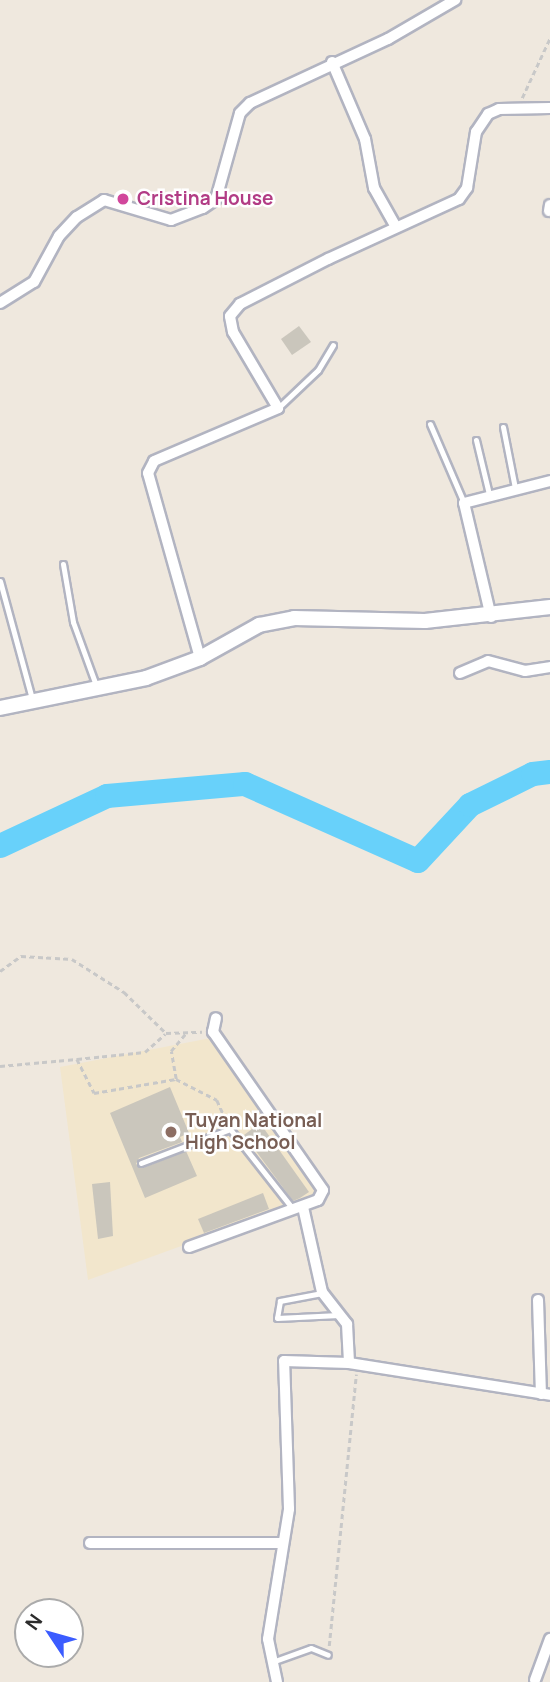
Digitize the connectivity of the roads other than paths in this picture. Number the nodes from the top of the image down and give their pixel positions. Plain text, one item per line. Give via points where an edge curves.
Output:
1 (455, 0) edge
2 (332, 62) junction
3 (550, 108) edge
4 (550, 205) edge
5 (549, 211) edge
6 (396, 226) junction
7 (0, 303) edge
8 (333, 345) dead end
9 (278, 408) junction
10 (430, 424) dead end
11 (503, 427) dead end
12 (476, 440) dead end
13 (550, 481) edge
14 (515, 488) junction
15 (489, 494) junction
16 (464, 503) junction
17 (63, 564) dead end
18 (0, 581) edge
19 (550, 607) edge
20 (492, 617) junction
21 (200, 657) junction
22 (550, 667) edge
23 (460, 673) dead end
24 (97, 688) junction
25 (33, 702) junction
26 (0, 708) edge
27 (216, 1018) dead end
28 (142, 1163) dead end
29 (298, 1208) junction
30 (189, 1247) dead end
31 (322, 1293) junction
32 (538, 1300) dead end
33 (342, 1314) junction
34 (353, 1364) junction
35 (546, 1395) edge
36 (281, 1543) junction
37 (90, 1544) dead end
38 (550, 1639) edge
39 (328, 1655) road end
40 (270, 1662) junction
41 (535, 1679) dead end
42 (277, 1682) edge

1 - 2 street via 388,39
2 - 6 street via 365,139 374,188
2 - 7 street via 250,103 240,113 216,199 188,216 171,220 104,200 77,217 59,236 34,282
3 - 6 street via 499,109 480,124 467,188 459,199
4 - 5 street
6 - 9 street via 240,304 230,316 233,332
8 - 9 lane via 318,370
9 - 21 street via 154,461 148,473
10 - 16 lane
11 - 14 lane
12 - 15 lane
13 - 14 street
14 - 15 street
15 - 16 street
16 - 20 street
17 - 24 lane via 73,622
18 - 25 lane
19 - 20 street
20 - 21 street via 425,621 294,618 259,625
21 - 24 street via 146,678
22 - 23 street via 525,671 488,661
24 - 25 street
25 - 26 street
27 - 29 street via 213,1032 323,1191 318,1200
28 - 29 lane via 230,1129
29 - 30 street
29 - 31 street
31 - 33 street
31 - 33 lane via 280,1301 277,1318
32 - 35 street
33 - 34 street
34 - 35 street
34 - 36 street via 290,1359 281,1367 289,1509
36 - 37 street
36 - 40 street via 268,1639
38 - 41 street
39 - 40 lane via 311,1648
40 - 42 street

